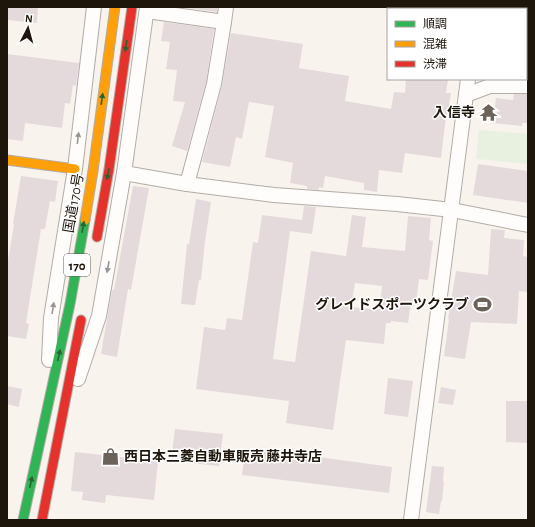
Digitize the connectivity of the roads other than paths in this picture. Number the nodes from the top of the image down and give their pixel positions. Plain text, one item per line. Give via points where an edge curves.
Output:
1 (94, 7) edge
2 (115, 7) edge
3 (132, 7) edge
4 (226, 7) edge
5 (147, 9) edge
6 (224, 22) junction
7 (468, 80) edge
8 (528, 86) edge
9 (466, 95) junction
10 (7, 160) edge
11 (75, 169) junction
12 (124, 173) junction
13 (187, 184) junction
14 (452, 210) junction
15 (528, 225) edge
16 (95, 246) dead end
17 (84, 308) dead end
18 (48, 403) junction
19 (58, 441) junction
20 (24, 520) edge
21 (42, 520) edge
22 (411, 520) edge

11 -> 1 street
18 -> 2 main road, 国道170号 / 170 via 73,289 93,171
3 -> 16 main road, 国道170号 / 170 via 109,169
4 - 6 street
5 - 6 street
5 - 12 street
6 - 13 street via 214,84
7 - 9 street
8 - 9 street via 490,86
9 - 14 street
10 - 11 main road
18 -> 11 street via 51,318
12 - 13 street
12 -> 19 street via 99,316
13 - 14 street via 274,195
14 - 15 street
14 - 22 street
17 - 19 main road
20 -> 18 main road, 国道170号 / 170
19 - 21 main road

